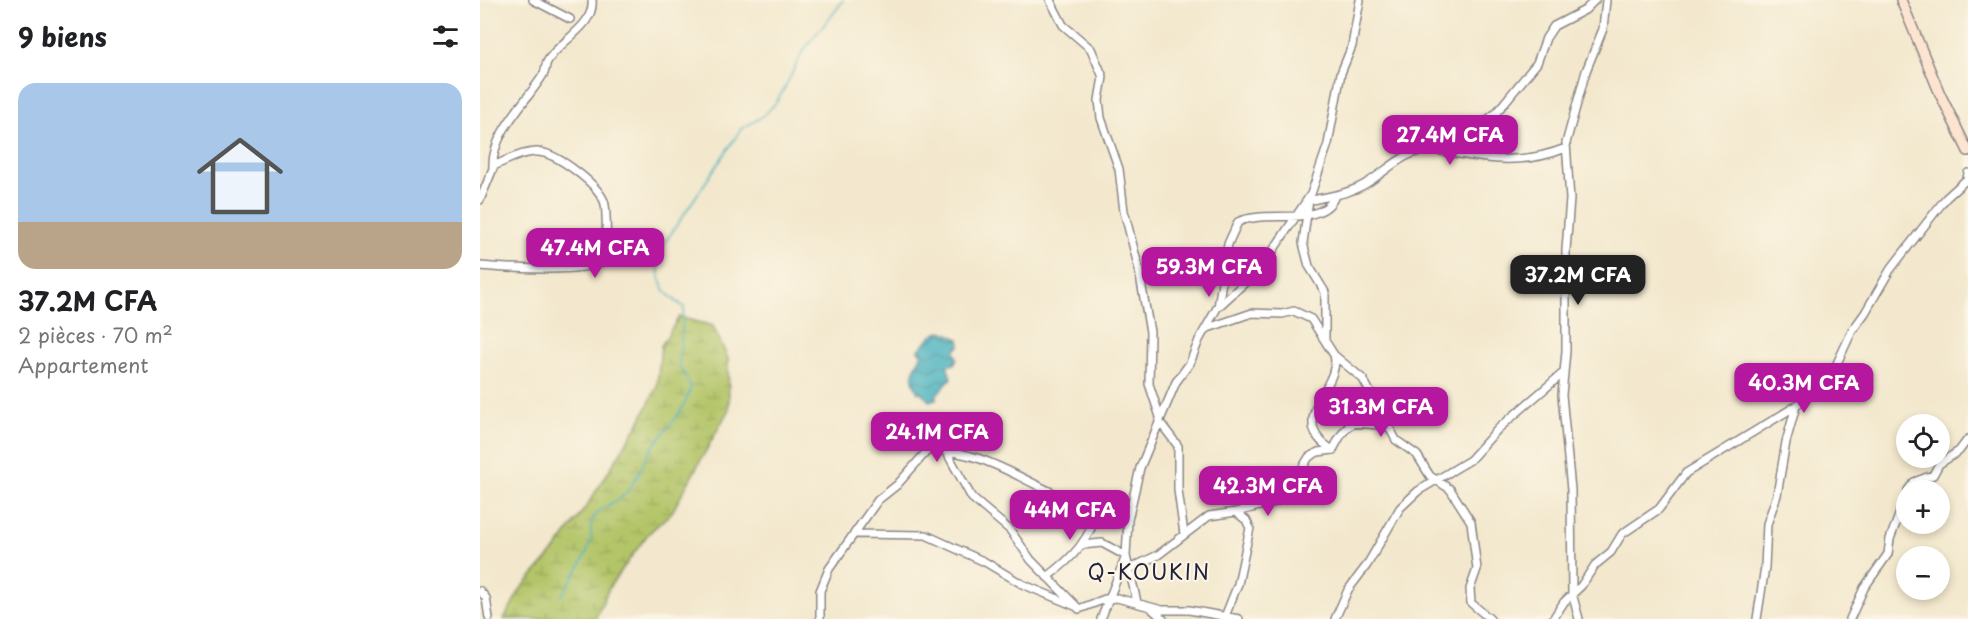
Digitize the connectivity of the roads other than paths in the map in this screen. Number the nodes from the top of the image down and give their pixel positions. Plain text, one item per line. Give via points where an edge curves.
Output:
1 (533, 0) edge
2 (592, 0) edge
3 (1050, 0) edge
4 (1360, 0) edge
5 (1595, 0) edge
6 (1606, 0) edge
7 (1901, 0) edge
8 (570, 19) dead end
9 (1566, 148) junction
10 (1429, 149) junction
11 (1968, 151) edge
12 (493, 168) junction
13 (1968, 172) edge
14 (484, 181) edge
15 (1334, 198) junction
16 (1309, 199) junction
17 (480, 200) edge
18 (1295, 214) junction
19 (1307, 216) junction
20 (480, 266) edge
21 (1218, 307) junction
22 (1205, 329) junction
23 (1325, 340) junction
24 (1334, 355) junction
25 (1563, 374) junction
26 (1796, 406) junction
27 (1160, 419) junction
28 (1387, 425) junction
29 (1968, 439) edge
30 (1333, 450) junction
31 (946, 452) junction
32 (1438, 480) junction
33 (1919, 480) edge
34 (1098, 506) junction
35 (1236, 512) junction
36 (1128, 520) junction
37 (1896, 523) edge
38 (856, 534) junction
39 (1184, 534) junction
40 (1082, 545) junction
41 (1126, 556) junction
42 (1129, 568) junction
43 (1121, 573) junction
44 (1047, 577) junction
45 (480, 591) edge
46 (1572, 593) junction
47 (1110, 598) junction
48 (1137, 602) junction
49 (1075, 606) junction
50 (1151, 608) junction
51 (489, 618) edge
52 (820, 619) edge
53 (1101, 619) edge
54 (1163, 619) edge
55 (1224, 619) edge
56 (1239, 619) edge
57 (1335, 619) edge
58 (1490, 619) edge
59 (1553, 619) edge
60 (1579, 619) edge
61 (1757, 619) edge
62 (1850, 619) edge

1 - 8 street
2 - 12 street via 590,16 548,61 544,73 504,130 494,153
3 - 27 street via 1063,25 1091,49 1102,77 1101,118 1119,169 1150,332 1149,384
4 - 16 street via 1328,144
5 - 10 street via 1589,8 1554,26 1537,63 1496,113 1466,137
6 - 9 street via 1603,29 1571,117
7 - 11 street
9 - 10 street via 1510,160 1472,158
9 - 25 street via 1570,199
10 - 15 street via 1403,157 1367,184
12 - 14 street
12 - 20 street via 534,152 546,153 565,164 595,187 605,202 607,253 601,264 592,267 544,270
13 - 26 street via 1890,270 1852,331 1837,367
14 - 17 street
15 - 16 street
15 - 19 street via 1327,208
16 - 18 street
16 - 19 street
18 - 19 street
18 - 21 street via 1262,267
18 - 21 street via 1235,224
19 - 23 street via 1305,250 1312,272 1325,292
21 - 22 street
22 - 23 street via 1252,313 1294,311 1311,319
22 - 27 street
23 - 24 street
24 - 28 street via 1363,379
24 - 30 street via 1336,363 1316,407 1314,430 1319,440
25 - 32 street via 1498,429 1473,458
25 - 46 street via 1562,409 1571,490
26 - 46 street via 1686,473 1659,509 1629,528
26 - 61 street via 1767,524
27 - 36 street via 1140,468
27 - 39 street via 1178,446
28 - 30 street via 1352,424 1341,431
28 - 32 street via 1396,440 1418,454 1430,476
29 - 33 street via 1959,451 1939,464 1933,475
30 - 35 street via 1309,457 1290,488 1276,501
31 - 34 street via 968,454 1075,502
31 - 38 street via 925,452 897,485 878,500
31 - 44 street via 972,498 1010,530
32 - 57 street via 1418,491 1400,508
32 - 58 street via 1450,489 1471,522 1477,569 1470,589 1471,603
34 - 36 street
34 - 40 street
35 - 39 street via 1209,516
35 - 55 street via 1250,528 1238,584
36 - 41 street
37 - 62 street via 1888,554 1864,588
38 - 49 street via 926,535
38 - 52 street via 825,578 819,596
39 - 42 street via 1158,555
40 - 41 street via 1102,543
40 - 44 street via 1069,561
41 - 42 street
41 - 43 street
42 - 43 street
42 - 48 street
43 - 47 street
44 - 49 street
45 - 51 street via 486,597
46 - 59 street
46 - 60 street
47 - 48 street
47 - 49 street via 1082,609
47 - 53 street
48 - 50 street
50 - 54 street
50 - 55 street via 1189,610
55 - 56 street

